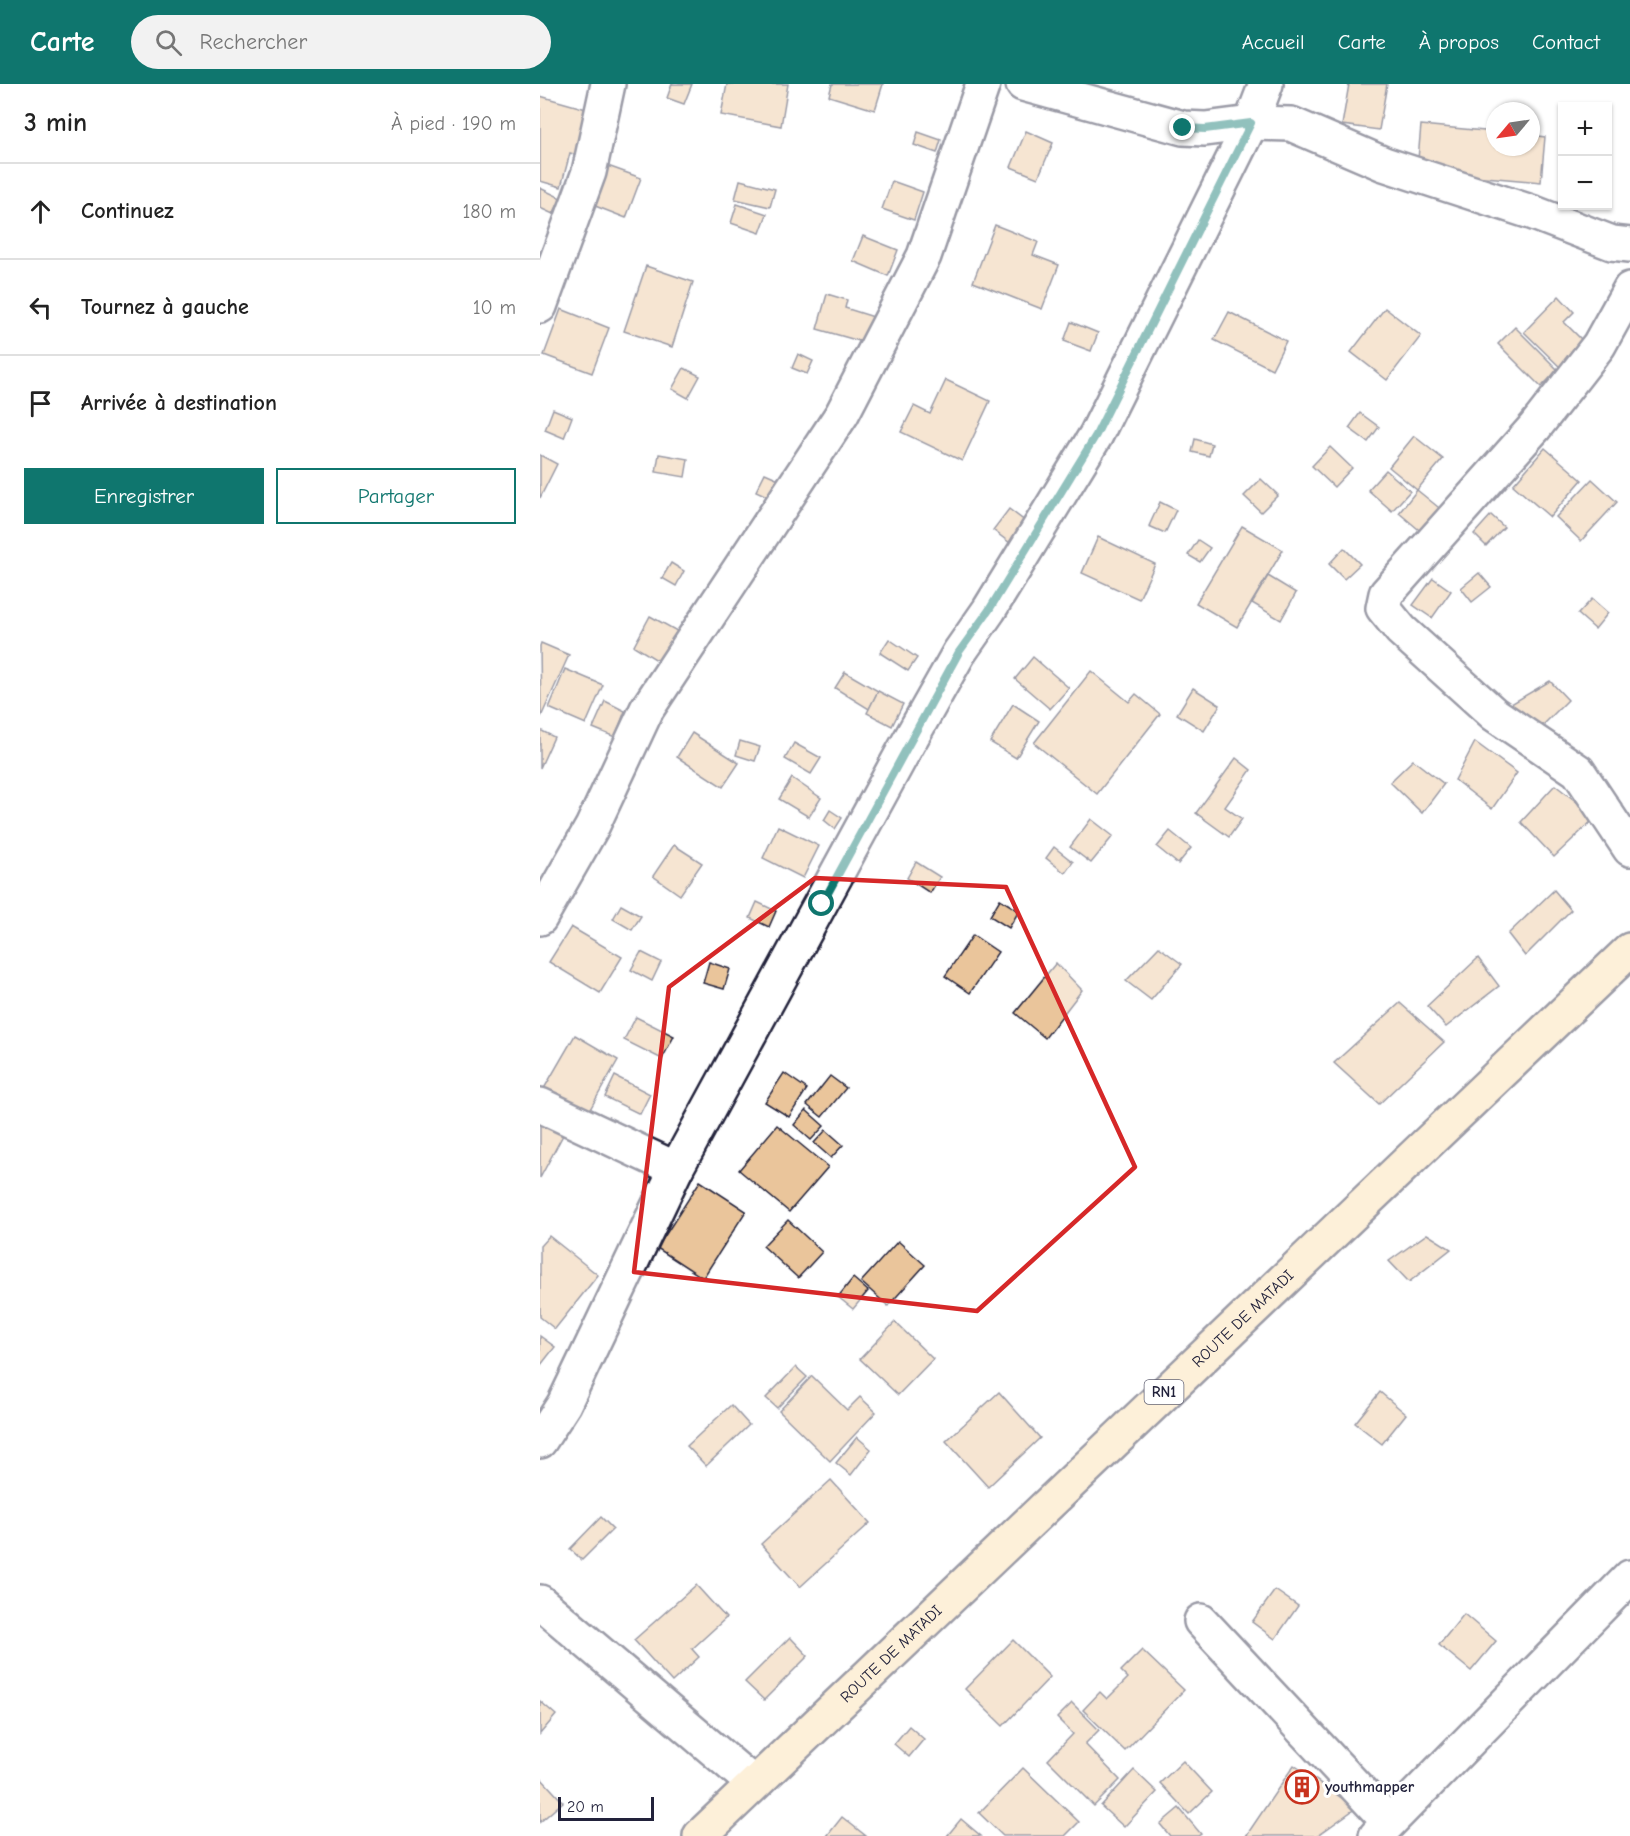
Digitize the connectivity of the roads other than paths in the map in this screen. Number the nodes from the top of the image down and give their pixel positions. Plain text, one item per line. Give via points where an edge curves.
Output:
1 (608, 84) edge
2 (983, 84) edge
3 (1023, 84) edge
4 (1266, 84) edge
5 (1251, 123) junction
6 (1630, 245) edge
7 (1630, 289) edge
8 (540, 306) edge
9 (1630, 849) edge
10 (540, 918) edge
11 (1630, 950) edge
12 (540, 1105) edge
13 (676, 1168) junction
14 (540, 1441) edge
15 (1630, 1577) edge
16 (540, 1602) edge
17 (1201, 1622) dead end
18 (754, 1784) junction
19 (1383, 1829) edge
20 (700, 1836) edge

1 - 8 street via 589,172
2 - 10 street via 924,256 842,414 647,709 592,827
3 - 5 street via 1183,128
4 - 5 street
5 - 6 street via 1291,124 1384,164 1612,243
5 - 13 street via 1096,435 959,652
7 - 9 street via 1599,345 1535,427 1386,594 1383,608 1401,630 1494,714 1578,771
11 - 18 highway, ROUTE DE MATADI / RN1
12 - 13 street
13 - 14 street via 564,1404
15 - 19 street
16 - 18 street
17 - 19 street
18 - 20 highway, ROUTE DE MATADI / RN1

